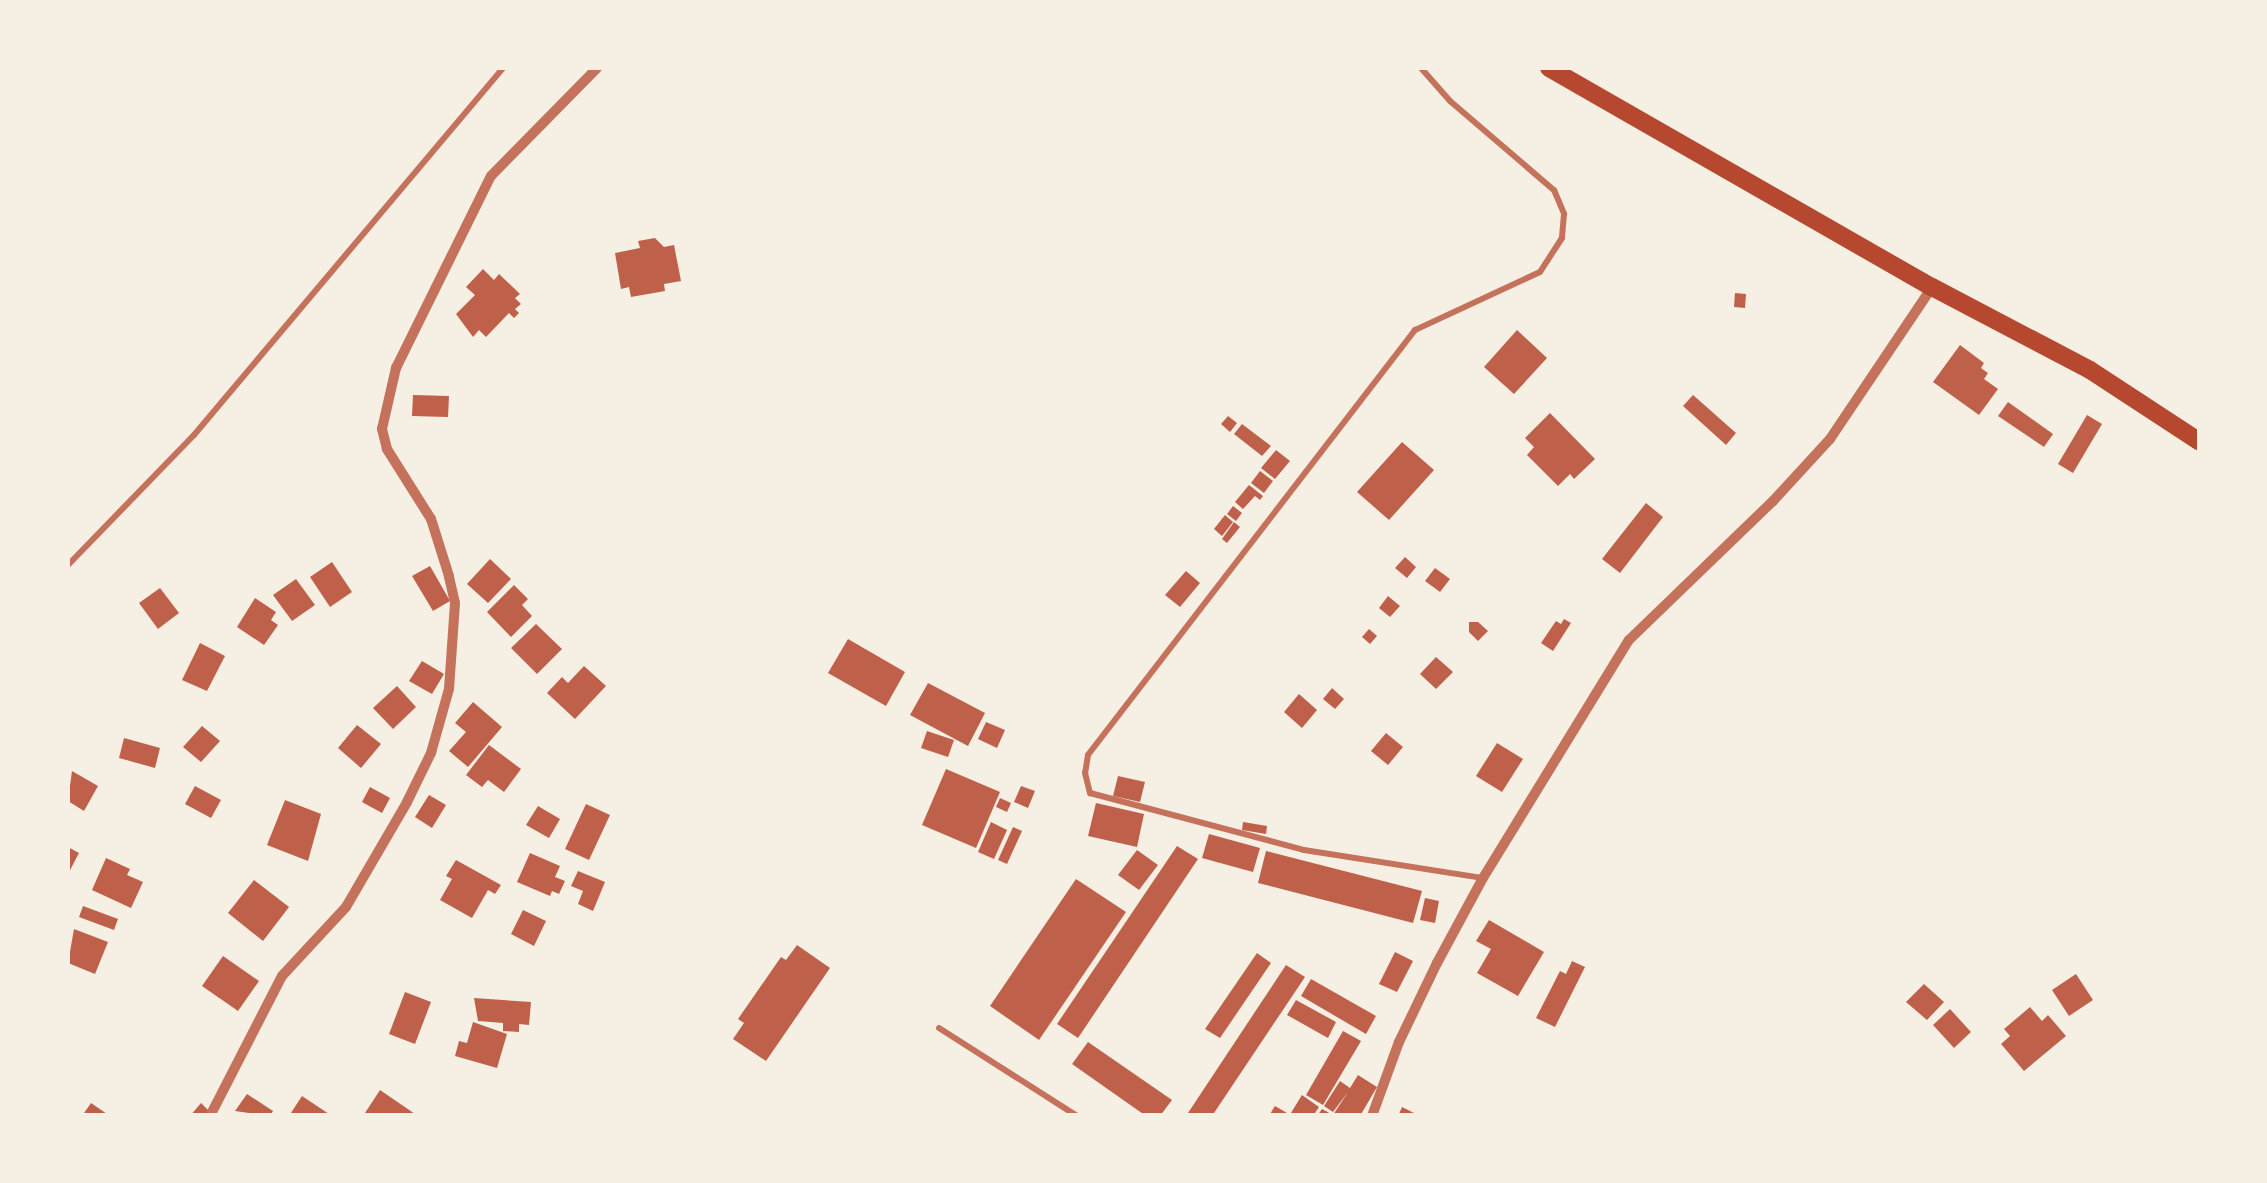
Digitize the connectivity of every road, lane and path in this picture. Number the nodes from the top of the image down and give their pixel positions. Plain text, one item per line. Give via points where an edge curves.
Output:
1 (503, 68) edge
2 (597, 68) edge
3 (1421, 68) edge
4 (1549, 68) edge
5 (1932, 286) junction
6 (2200, 442) edge
7 (68, 566) edge
8 (1483, 878) junction
9 (938, 1028) dead end
10 (210, 1116) edge
11 (1077, 1116) edge
12 (1372, 1116) edge

1 - 7 lane via 194,435
2 - 10 street via 491,176 396,368 382,429 387,449 431,520 455,603 448,690 431,752 407,802 346,907 282,976
3 - 8 lane via 1554,190 1564,214 1562,238 1540,272 1416,330 1088,755 1084,773 1090,793 1286,845
4 - 5 main road
5 - 6 main road via 2090,370
5 - 8 street via 1830,439 1629,640
8 - 12 street via 1399,1042
9 - 11 lane

